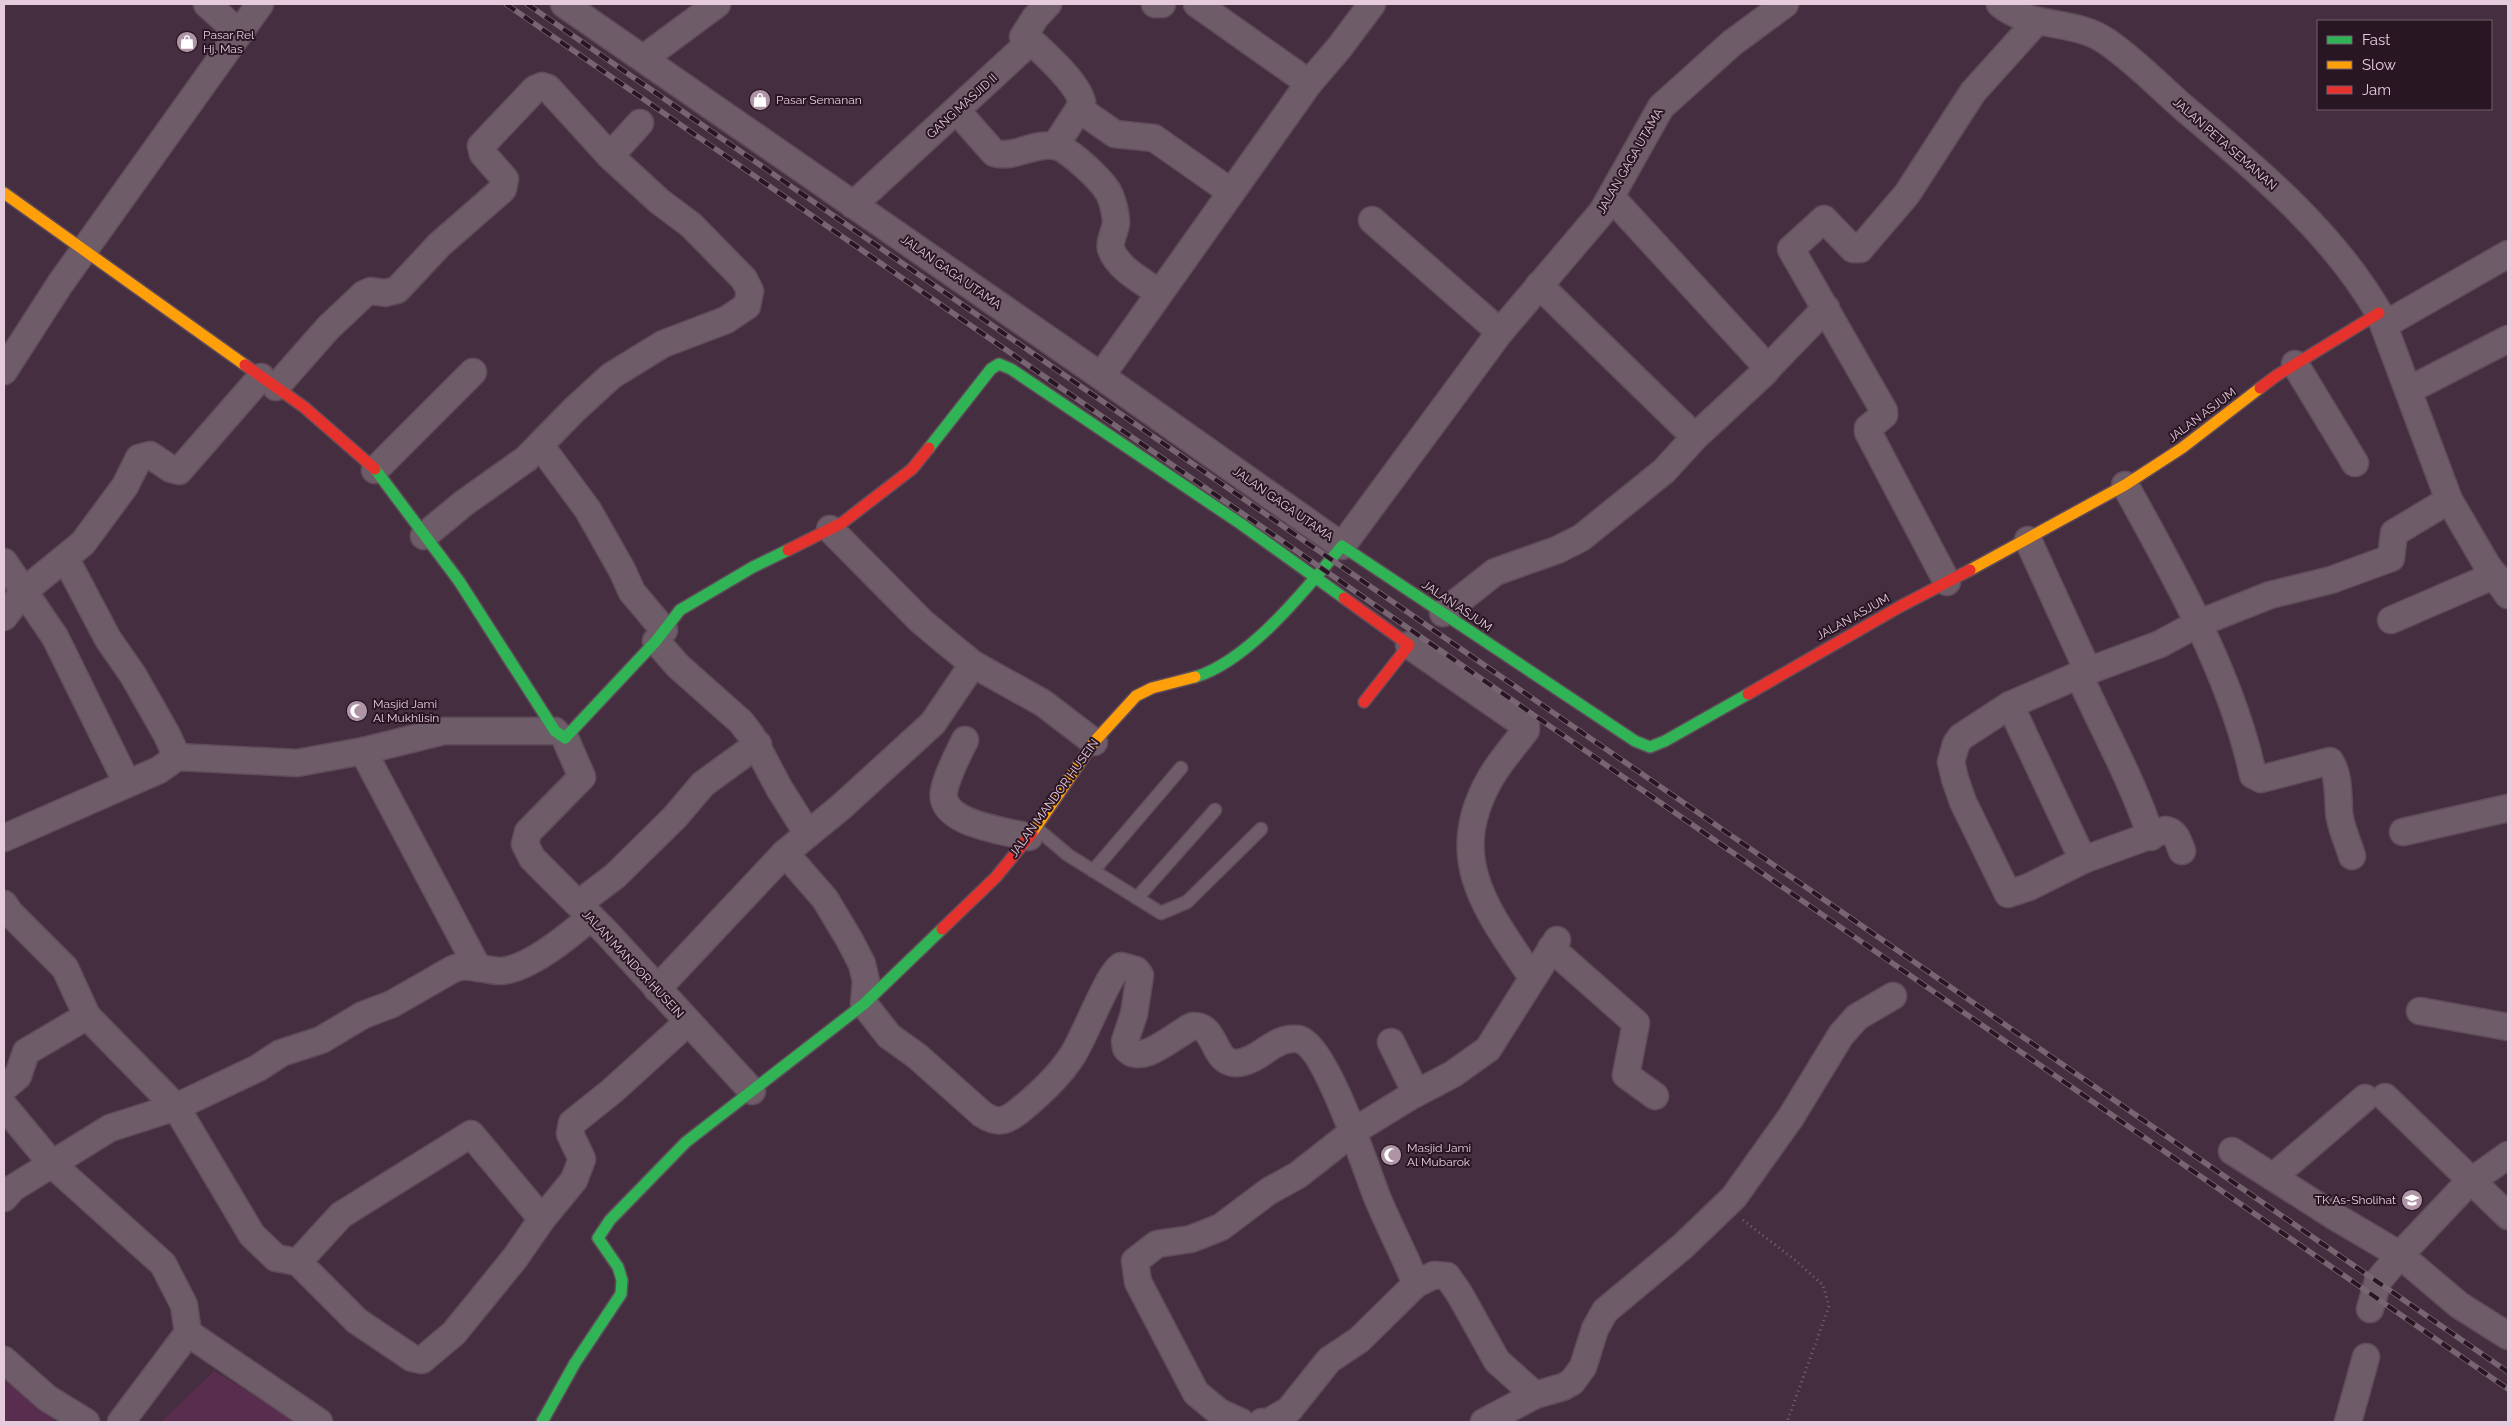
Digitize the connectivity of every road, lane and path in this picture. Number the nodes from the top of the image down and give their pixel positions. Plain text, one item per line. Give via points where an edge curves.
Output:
1 (207, 4) edge
2 (260, 4) edge
3 (564, 4) edge
4 (717, 4) edge
5 (1048, 4) edge
6 (1155, 4) edge
7 (1162, 4) edge
8 (1197, 4) edge
9 (1372, 4) edge
10 (1786, 4) edge
11 (2000, 4) edge
12 (2037, 21) junction
13 (239, 33) junction
14 (1031, 41) junction
15 (644, 58) junction
16 (1309, 83) junction
17 (1080, 109) junction
18 (957, 111) junction
19 (640, 123) dead end
20 (1055, 146) junction
21 (610, 156) junction
22 (1231, 192) junction
23 (4, 193) edge
24 (1612, 198) junction
25 (853, 205) junction
26 (1372, 220) dead end
27 (84, 250) junction
28 (2508, 254) edge
29 (1539, 285) junction
30 (1159, 293) junction
31 (1826, 308) junction
32 (2381, 319) junction
33 (1500, 332) junction
34 (2508, 339) edge
35 (2295, 364) junction
36 (1768, 368) junction
37 (4, 371) edge
38 (474, 372) dead end
39 (1101, 376) junction
40 (268, 382) junction
41 (2409, 390) junction
42 (1696, 437) junction
43 (540, 444) junction
44 (2355, 463) dead end
45 (375, 470) junction
46 (2125, 485) junction
47 (2449, 500) junction
48 (830, 529) junction
49 (424, 536) junction
50 (2028, 540) junction
51 (1342, 546) junction
52 (64, 561) junction
53 (4, 562) edge
54 (1317, 578) junction
55 (1947, 582) junction
56 (2501, 585) edge
57 (24, 592) junction
58 (1444, 613) junction
59 (4, 617) edge
60 (2391, 620) dead end
61 (2197, 624) junction
62 (660, 636) junction
63 (1409, 645) junction
64 (974, 664) junction
65 (2083, 673) junction
66 (1364, 702) dead end
67 (2010, 704) junction
68 (560, 735) junction
69 (965, 740) dead end
70 (1094, 742) junction
71 (758, 744) junction
72 (363, 751) junction
73 (177, 757) junction
74 (1181, 768) dead end
75 (127, 783) junction
76 (2508, 808) edge
77 (1215, 810) dead end
78 (1261, 829) dead end
79 (1032, 832) junction
80 (2403, 832) dead end
81 (808, 834) junction
82 (2151, 837) junction
83 (4, 838) edge
84 (2182, 851) dead end
85 (785, 853) junction
86 (2352, 856) dead end
87 (2083, 860) junction
88 (1093, 871) junction
89 (1137, 898) junction
90 (4, 904) edge
91 (584, 910) junction
92 (478, 968) junction
93 (1532, 977) junction
94 (657, 989) junction
95 (1893, 996) dead end
96 (864, 1004) junction
97 (2420, 1011) dead end
98 (87, 1016) junction
99 (687, 1023) junction
100 (2508, 1027) edge
101 (1391, 1042) dead end
102 (4, 1088) edge
103 (752, 1092) junction
104 (1416, 1093) junction
105 (1655, 1096) dead end
106 (4, 1106) edge
107 (176, 1107) junction
108 (1354, 1131) junction
109 (2232, 1151) dead end
110 (2508, 1155) edge
111 (53, 1165) junction
112 (2273, 1177) junction
113 (2473, 1179) junction
114 (4, 1198) edge
115 (1725, 1206) junction
116 (2508, 1216) edge
117 (542, 1219) junction
118 (2400, 1254) junction
119 (298, 1262) junction
120 (1416, 1284) junction
121 (2370, 1309) dead end
122 (188, 1333) junction
123 (2508, 1336) edge
124 (2366, 1356) dead end
125 (4, 1360) edge
126 (1535, 1395) junction
127 (86, 1422) edge
128 (121, 1422) edge
129 (320, 1422) edge
130 (542, 1422) edge
131 (1241, 1422) edge
132 (1262, 1422) edge
133 (1484, 1422) edge
134 (1787, 1422) edge
135 (2348, 1422) edge

1 - 13 street
2 - 13 street
3 - 15 street, JALAN GAGA UTAMA
4 - 15 street
5 - 14 street via 1034,18 1023,37
6 - 7 street
8 - 16 street
9 - 16 street via 1345,42
10 - 24 street, JALAN GAGA UTAMA via 1732,43 1661,107
11 - 12 street, JALAN PETA SEMANAN
12 - 31 street via 1972,92 1907,194 1860,249 1853,249 1824,219 1792,247
12 - 32 street, JALAN PETA SEMANAN via 2075,27 2106,41 2257,169 2310,222 2363,286
13 - 27 street
14 - 17 street via 1079,93
14 - 18 street, GANG MASJID II
15 - 25 street, JALAN GAGA UTAMA
16 - 22 street
17 - 20 street
17 - 22 street via 1115,134 1154,138
18 - 20 street via 994,153 1010,154
18 - 25 street, GANG MASJID II
19 - 21 street
20 - 30 street via 1073,156 1107,190 1116,224 1110,247 1115,257
21 - 40 street via 548,88 535,89 481,146 483,154 505,180 503,189 439,245 397,290 364,294
21 - 43 street via 690,225 744,279 750,292 749,300 736,315 663,344 611,376
22 - 30 street
23 - 27 street
24 - 29 street, JALAN GAGA UTAMA
24 - 36 street
25 - 39 street, JALAN GAGA UTAMA
26 - 33 street
27 - 37 street
27 - 40 street
28 - 32 street
29 - 33 street, JALAN GAGA UTAMA
29 - 42 street
30 - 39 street
31 - 36 street
31 - 55 street via 1884,411 1884,416 1868,428 1868,432
32 - 35 street, JALAN ASJUM
32 - 41 street, JALAN PETA SEMANAN
33 - 51 street, JALAN GAGA UTAMA
34 - 41 street
35 - 44 street
35 - 46 street, JALAN ASJUM via 2182,448
36 - 42 street
38 - 45 street
39 - 51 street, JALAN GAGA UTAMA
40 - 45 street via 304,407
40 - 52 street via 179,471 170,469 150,455 139,458 124,486 83,543
41 - 47 street, JALAN PETA SEMANAN
42 - 58 street via 1664,471 1581,538 1495,572
43 - 49 street via 526,459
43 - 62 street via 588,510
45 - 49 street
46 - 50 street, JALAN ASJUM
46 - 61 street via 2187,599
47 - 56 street, JALAN PETA SEMANAN
47 - 61 street via 2394,533 2391,558 2331,580 2270,595
48 - 54 street via 912,469 991,369 999,364 1151,462
48 - 62 street via 753,567 680,610
48 - 64 street via 920,621
49 - 68 street via 459,581
50 - 55 street, JALAN ASJUM
50 - 65 street
51 - 54 street, JALAN MANDOR HUSEIN
51 - 58 street, JALAN ASJUM
52 - 57 street
52 - 73 street via 108,639 133,675
53 - 57 street
54 - 63 street
54 - 70 street, JALAN MANDOR HUSEIN via 1240,654 1217,670 1152,688 1136,696
55 - 58 street, JALAN ASJUM via 1650,747 1635,741
56 - 60 street
57 - 59 street
57 - 75 street via 55,637
61 - 65 street via 2160,644
61 - 86 street via 2245,737 2253,776 2261,779 2330,761 2340,802 2338,811
62 - 68 street
62 - 71 street via 698,685 741,722
63 - 66 street
63 - 93 street via 1526,726 1490,779 1480,800 1472,828 1470,856 1477,888 1490,914
64 - 70 street via 1043,703
64 - 81 street via 933,723
65 - 67 street
65 - 82 street via 2107,737 2132,784
67 - 87 street
67 - 87 street via 1956,744 1951,762 1963,802 2008,894
68 - 72 street via 444,731
68 - 91 street, JALAN MANDOR HUSEIN via 582,777 528,832 525,844 532,858
69 - 79 street via 944,790 950,811 960,819
70 - 79 street, JALAN MANDOR HUSEIN
71 - 81 street via 779,788
71 - 91 street via 704,784
72 - 73 street via 297,762
72 - 92 street
73 - 75 street via 160,770
74 - 88 lane
75 - 83 street
76 - 80 street
77 - 89 lane
78 - 89 lane via 1187,902 1161,913
79 - 88 lane
79 - 96 street, JALAN MANDOR HUSEIN via 996,877
81 - 85 street
82 - 84 street via 2164,830 2170,831 2176,835
82 - 87 street
85 - 94 street
85 - 96 street via 825,899 849,939 862,964 866,981
88 - 89 lane
90 - 98 street via 65,968
91 - 92 street via 569,936 531,961 501,971
91 - 94 street, JALAN MANDOR HUSEIN
92 - 107 street via 453,968 321,1040 281,1054
93 - 104 street via 1488,1049 1453,1074
93 - 105 street via 1554,944 1636,1023 1626,1076
94 - 99 street, JALAN MANDOR HUSEIN
95 - 115 street via 1857,1017 1842,1035 1791,1117
96 - 103 street, JALAN MANDOR HUSEIN
96 - 108 street via 889,1036 917,1056 982,1114 993,1122 1002,1121 1016,1114 1057,1077 1073,1055 1116,970 1125,965 1136,970 1140,978 1134,1014 1125,1041 1129,1052 1144,1055 1193,1026 1205,1030 1219,1054 1236,1064 1276,1043 1299,1039 1307,1044 1322,1065
97 - 100 street
98 - 102 street via 26,1052 18,1076
98 - 107 street
99 - 103 street, JALAN MANDOR HUSEIN
99 - 117 street via 572,1123 570,1134 582,1159 580,1169
101 - 104 street
103 - 130 street, JALAN MANDOR HUSEIN via 686,1142 598,1234 598,1241 618,1267 622,1280 621,1294 575,1363
104 - 108 street
106 - 111 street
107 - 111 street via 110,1128
107 - 119 street via 252,1235 276,1258
108 - 120 street via 1378,1198
108 - 131 street via 1298,1176 1269,1191 1221,1227 1191,1239 1157,1244 1135,1260 1138,1282 1196,1393 1219,1412
109 - 112 street
110 - 113 street
111 - 114 street via 13,1188
111 - 122 street via 163,1264 184,1305
112 - 113 street via 2375,1097
112 - 118 street
113 - 116 street
113 - 118 street
115 - 126 street via 1605,1311 1595,1329 1583,1367 1572,1382
115 - 134 path via 1823,1285 1829,1306
117 - 119 street via 471,1134 341,1215
117 - 119 street via 454,1333 422,1360 412,1358 357,1321
118 - 121 street via 2378,1281
118 - 123 street via 2459,1305
120 - 126 street via 1434,1274 1447,1276 1497,1361
120 - 132 street via 1359,1340 1329,1360 1288,1410 1269,1422
122 - 128 street
122 - 129 street
124 - 135 street
125 - 127 street via 47,1398
126 - 133 street

